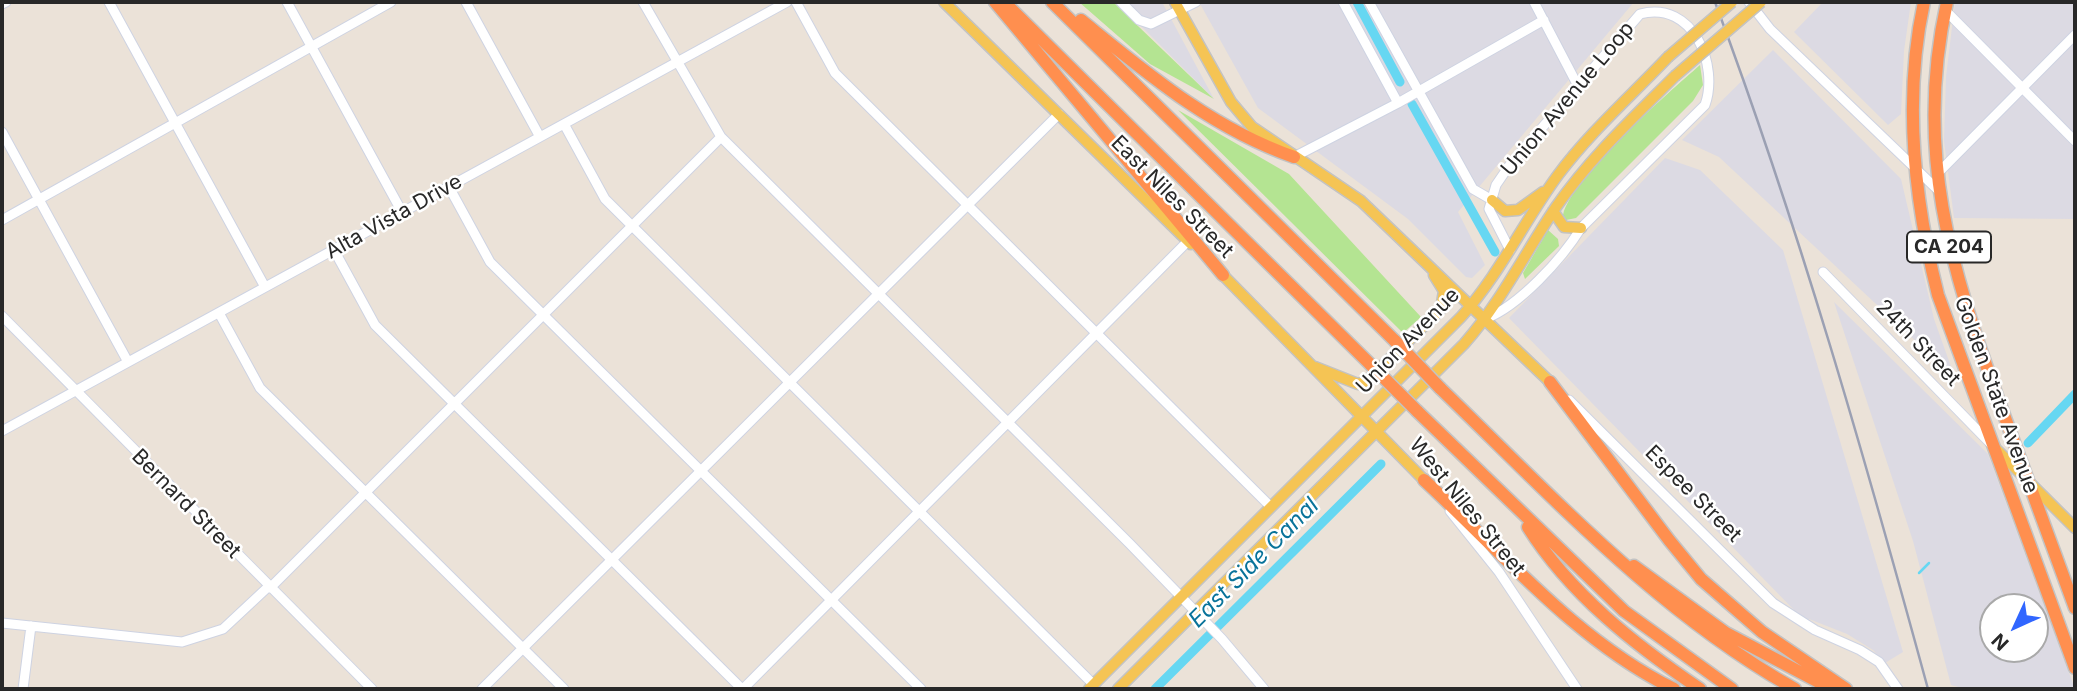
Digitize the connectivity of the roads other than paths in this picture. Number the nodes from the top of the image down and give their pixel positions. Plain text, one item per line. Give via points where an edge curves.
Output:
1 (109, 2) edge
2 (287, 2) edge
3 (391, 2) edge
4 (466, 2) edge
5 (643, 2) edge
6 (787, 2) edge
7 (796, 2) edge
8 (944, 2) edge
9 (995, 2) edge
10 (1004, 2) edge
11 (1052, 2) edge
12 (1058, 2) edge
13 (1121, 2) edge
14 (1196, 2) edge
15 (1343, 2) edge
16 (1369, 2) edge
17 (1534, 2) edge
18 (1732, 2) edge
19 (1749, 2) edge
20 (1761, 2) edge
21 (1924, 3) edge
22 (1178, 6) edge
23 (1946, 6) edge
24 (1544, 20) junction
25 (2075, 35) edge
26 (311, 45) junction
27 (677, 62) junction
28 (1578, 86) junction
29 (2023, 88) junction
30 (1418, 91) junction
31 (1398, 103) junction
32 (1059, 114) junction
33 (174, 120) junction
34 (564, 124) junction
35 (2, 132) edge
36 (540, 137) junction
37 (721, 137) junction
38 (2075, 141) edge
39 (1294, 157) junction
40 (1915, 167) junction
41 (1937, 174) junction
42 (449, 187) junction
43 (1550, 187) junction
44 (1940, 192) junction
45 (39, 200) junction
46 (1492, 200) junction
47 (968, 205) junction
48 (1553, 211) junction
49 (402, 212) junction
50 (2, 220) edge
51 (632, 226) junction
52 (1581, 228) junction
53 (1188, 241) junction
54 (334, 250) junction
55 (1510, 250) junction
56 (1419, 254) junction
57 (1823, 272) dead end
58 (1223, 275) junction
59 (265, 287) junction
60 (879, 294) junction
61 (1471, 305) junction
62 (219, 313) junction
63 (543, 315) junction
64 (2, 316) edge
65 (1485, 319) junction
66 (1096, 333) junction
67 (128, 362) junction
68 (1313, 366) junction
69 (1550, 382) junction
70 (790, 383) junction
71 (76, 391) junction
72 (454, 404) junction
73 (1008, 422) junction
74 (1369, 423) junction
75 (2, 431) edge
76 (1997, 450) junction
77 (701, 472) junction
78 (1424, 480) junction
79 (2028, 481) junction
80 (365, 493) junction
81 (1271, 507) junction
82 (1516, 509) junction
83 (919, 511) junction
84 (2075, 528) edge
85 (1597, 540) junction
86 (612, 561) junction
87 (269, 588) junction
88 (1181, 598) junction
89 (831, 600) junction
90 (2075, 608) edge
91 (1195, 612) junction
92 (2, 623) edge
93 (31, 626) junction
94 (523, 649) junction
95 (2075, 668) edge
96 (1091, 687) edge
97 (23, 689) edge
98 (372, 689) edge
99 (482, 689) edge
100 (564, 689) edge
101 (742, 689) edge
102 (920, 689) edge
103 (1118, 689) edge
104 (1264, 689) edge
105 (1577, 689) edge
106 (1674, 689) edge
107 (1700, 689) edge
108 (1732, 689) edge
109 (1795, 689) edge
110 (1832, 689) edge
111 (1846, 689) edge
112 (1898, 689) edge

1 - 33 street
2 - 26 street
3 - 26 street
4 - 36 street
5 - 27 street
6 - 27 street, Alta Vista Drive
7 - 47 street via 835,74
8 - 32 main road, East Niles Street
9 - 58 highway
10 - 82 highway, bridge
11 - 85 highway, bridge
12 - 39 highway via 1154,82 1189,105 1261,145
13 - 22 street via 1151,24
14 - 22 street
15 - 31 street
16 - 30 street
17 - 24 street
18 - 43 main road, Union Avenue, bridge via 1668,57
19 - 40 street
20 - 48 main road, Union Avenue, bridge via 1614,136
21 - 40 highway, Golden State Avenue / CA 204 via 1916,57
22 - 39 main road via 1241,115
23 - 29 street
23 - 41 highway, Golden State Avenue / CA 204 via 1934,91
24 - 28 street
24 - 30 street
25 - 29 street
26 - 33 street
26 - 49 street
27 - 34 street, Alta Vista Drive
27 - 37 street
28 - 46 street, Union Avenue Loop via 1509,166
28 - 52 street, Union Avenue Loop via 1640,14 1652,7 1678,8 1691,17 1708,62 1710,91 1705,105
29 - 38 street
29 - 41 street
30 - 31 street
30 - 46 street via 1473,189
31 - 39 street
32 - 47 street
32 - 53 main road, East Niles Street
33 - 45 street
33 - 59 street
34 - 36 street, Alta Vista Drive
34 - 51 street via 605,199
35 - 45 street
36 - 42 street, Alta Vista Drive
37 - 51 street
37 - 60 street
39 - 56 main road via 1361,201
40 - 44 street
40 - 76 highway, Golden State Avenue / CA 204 via 1923,232 1938,295
41 - 44 highway, Golden State Avenue / CA 204
42 - 49 street, Alta Vista Drive
42 - 63 street via 490,262
43 - 46 main road via 1518,210 1505,211
43 - 55 main road, Union Avenue
44 - 79 highway, Golden State Avenue / CA 204 via 1961,294
45 - 50 street
45 - 67 street
46 - 55 street, Union Avenue Loop via 1489,209
47 - 60 street
47 - 66 street
48 - 52 main road via 1564,228
48 - 65 main road, Union Avenue
49 - 54 street, Alta Vista Drive
51 - 63 street
51 - 70 street
52 - 65 street, Union Avenue via 1504,312
53 - 58 main road, East Niles Street
53 - 66 street
54 - 59 street, Alta Vista Drive
54 - 72 street via 375,325
55 - 61 main road, Union Avenue
56 - 61 main road, Espee Street
56 - 68 main road via 1444,291 1441,309 1367,382 1358,384
57 - 76 street, 24th Street
58 - 68 main road, East Niles Street
59 - 62 street, Alta Vista Drive
60 - 70 street
60 - 73 street
61 - 65 main road, Espee Street
61 - 74 main road, Union Avenue
62 - 67 street, Alta Vista Drive
62 - 80 street via 260,388
63 - 72 street
63 - 77 street
64 - 71 street, Bernard Street
65 - 69 main road, Espee Street
65 - 74 main road, Union Avenue
66 - 73 street
66 - 81 street
67 - 71 street, Alta Vista Drive
68 - 74 main road, East Niles Street
69 - 111 highway via 1701,579 1762,632
69 - 112 street, Espee Street via 1773,603 1879,662
70 - 77 street
70 - 83 street
71 - 75 street, Alta Vista Drive
71 - 87 street, Bernard Street
72 - 80 street
72 - 86 street
73 - 83 street
73 - 88 street
74 - 78 main road, West Niles Street
74 - 81 main road, Union Avenue
74 - 91 main road, Union Avenue
76 - 79 main road, 24th Street
76 - 95 highway, Golden State Avenue / CA 204
77 - 86 street
77 - 89 street
78 - 105 street, West Niles Street via 1499,572
78 - 106 highway via 1576,626 1619,659
79 - 84 main road, 24th Street
79 - 90 highway, Golden State Avenue / CA 204
80 - 87 street
80 - 94 street
81 - 88 main road, Union Avenue
82 - 107 highway via 1573,585 1636,644
82 - 108 highway via 1624,611
83 - 89 street
83 - 96 street
85 - 109 highway via 1707,635
85 - 110 highway via 1726,633
86 - 94 street
86 - 101 street
87 - 93 street via 234,621 205,637 169,642
87 - 98 street, Bernard Street
88 - 91 street
88 - 96 main road, Union Avenue
89 - 101 street
89 - 102 street
91 - 103 main road, Union Avenue
91 - 104 street
92 - 93 street
93 - 97 street
94 - 99 street
94 - 100 street

